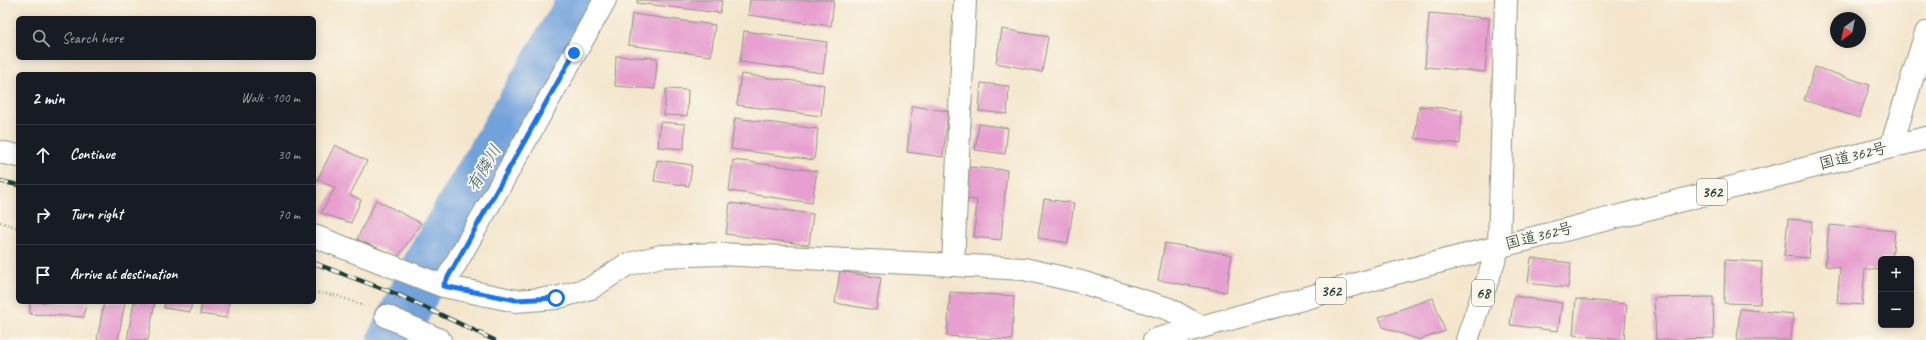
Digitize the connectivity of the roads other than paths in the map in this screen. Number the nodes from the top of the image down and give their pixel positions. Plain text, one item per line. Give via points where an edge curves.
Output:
1 (605, 0) edge
2 (965, 0) edge
3 (1506, 0) edge
4 (1926, 33) edge
5 (1926, 138) edge
6 (1891, 147) junction
7 (0, 152) edge
8 (16, 156) edge
9 (316, 237) edge
10 (1499, 246) junction
11 (953, 265) junction
12 (443, 286) junction
13 (386, 316) road end
14 (1201, 327) junction
15 (440, 340) edge
16 (1154, 340) edge
17 (1467, 340) edge

1 - 12 main road
2 - 11 main road
3 - 10 main road
4 - 6 main road
5 - 6 main road, 国道362号 / 362
6 - 10 main road, 国道362号 / 362
7 - 8 main road
9 - 12 main road
10 - 14 main road, 国道362号 / 362
10 - 17 main road, 68
11 - 12 main road via 718,254 661,256 626,265 591,288 556,298 516,300
11 - 14 main road via 1024,269 1081,282 1169,309
13 - 15 main road
14 - 16 main road, 国道362号 / 362

